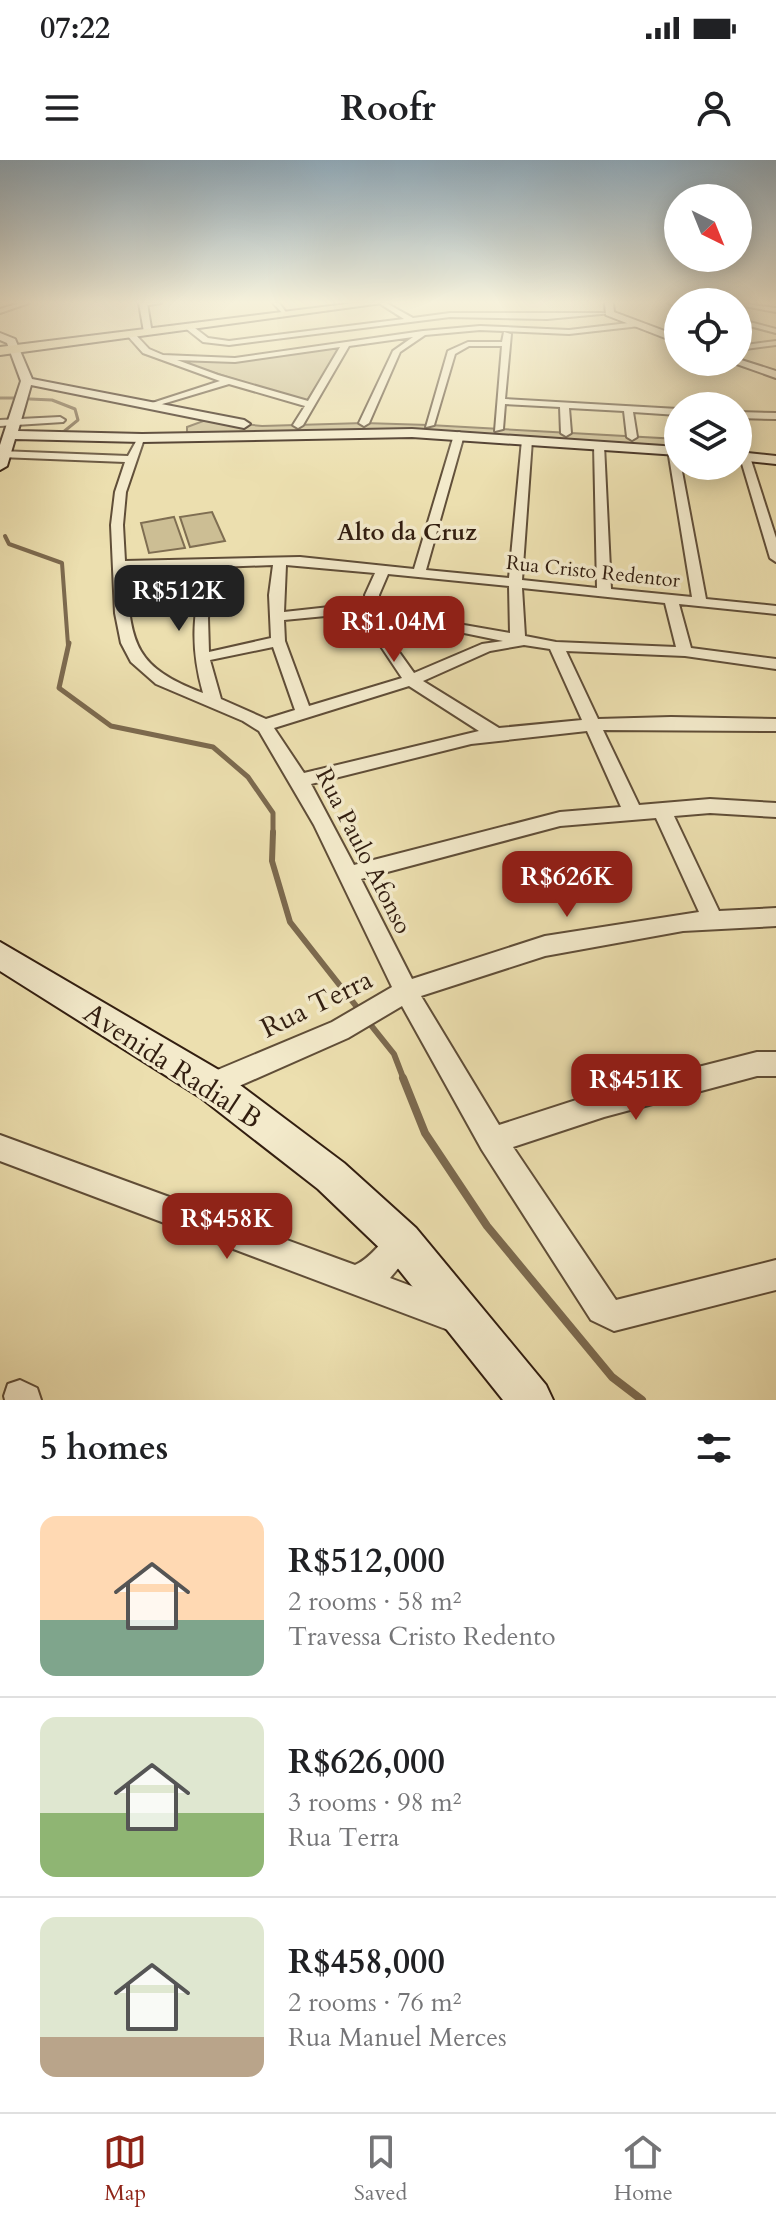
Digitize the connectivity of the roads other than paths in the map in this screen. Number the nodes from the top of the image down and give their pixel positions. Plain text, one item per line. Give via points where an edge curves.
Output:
1 (16, 361) edge
2 (174, 361) edge
3 (212, 361) edge
4 (335, 361) edge
5 (394, 361) edge
6 (449, 361) edge
7 (505, 361) edge
8 (752, 367) edge
9 (199, 371) junction
10 (776, 375) edge
11 (27, 381) junction
12 (228, 381) junction
13 (500, 401) junction
14 (308, 404) junction
15 (564, 405) junction
16 (152, 406) junction
17 (628, 409) junction
18 (664, 411) edge
19 (752, 415) edge
20 (776, 416) edge
21 (205, 418) junction
22 (60, 420) dead end
23 (364, 423) junction
24 (298, 425) junction
25 (429, 425) junction
26 (8, 427) edge
27 (498, 429) junction
28 (566, 433) junction
29 (180, 435) junction
30 (459, 435) junction
31 (632, 437) junction
32 (142, 438) junction
33 (527, 440) junction
34 (664, 444) edge
35 (752, 444) edge
36 (599, 445) junction
37 (776, 445) edge
38 (664, 447) edge
39 (1, 458) edge
40 (752, 458) edge
41 (130, 459) junction
42 (776, 460) edge
43 (681, 480) edge
44 (750, 480) edge
45 (760, 510) junction
46 (776, 512) edge
47 (775, 552) edge
48 (280, 562) junction
49 (211, 564) junction
50 (118, 565) junction
51 (383, 570) junction
52 (419, 573) junction
53 (515, 582) junction
54 (604, 592) junction
55 (671, 599) junction
56 (700, 602) junction
57 (776, 610) edge
58 (374, 615) junction
59 (277, 617) junction
60 (278, 641) junction
61 (523, 642) junction
62 (556, 646) junction
63 (685, 652) junction
64 (200, 658) junction
65 (776, 664) edge
66 (411, 680) junction
67 (213, 700) junction
68 (304, 713) junction
69 (264, 725) junction
70 (776, 725) edge
71 (594, 726) junction
72 (496, 734) junction
73 (301, 780) junction
74 (662, 810) junction
75 (776, 810) edge
76 (632, 811) junction
77 (347, 875) junction
78 (776, 917) edge
79 (713, 920) junction
80 (0, 955) edge
81 (406, 991) junction
82 (776, 1064) edge
83 (212, 1085) junction
84 (491, 1141) junction
85 (0, 1148) edge
86 (402, 1242) junction
87 (776, 1275) edge
88 (355, 1280) junction
89 (470, 1323) junction
90 (531, 1400) edge

1 - 11 street
2 - 9 street
3 - 9 street via 200,365
4 - 14 street
5 - 23 street
6 - 25 street
7 - 13 street
8 - 10 street
9 - 12 street
11 - 16 street
11 - 26 street
12 - 14 street
12 - 16 street
13 - 15 street
13 - 27 street
14 - 24 street
15 - 17 street
15 - 28 street
16 - 21 street
17 - 18 street
17 - 31 street
19 - 20 street
21 - 24 street
21 - 29 street via 185,424
22 - 26 street
23 - 24 street
23 - 25 street
25 - 27 street
26 - 32 street
26 - 39 street
27 - 28 street
28 - 31 street
29 - 30 street
29 - 32 street
30 - 33 street
30 - 52 street
31 - 34 street
32 - 41 street, Rua Paulo Afonso
33 - 36 street
33 - 53 street
35 - 37 street
36 - 38 street
36 - 54 street
39 - 41 street
40 - 42 street
41 - 50 street, Rua Paulo Afonso via 116,502
43 - 56 street
44 - 45 street
45 - 46 street
45 - 47 street
48 - 49 street, Rua Cristo Redentor
48 - 51 street, Rua Cristo Redentor
48 - 59 street
49 - 50 street, Rua Cristo Redentor
49 - 64 street via 198,626
50 - 67 street, Rua Paulo Afonso via 128,643 142,665 165,684
51 - 52 street, Rua Cristo Redentor
51 - 58 street via 372,595
52 - 53 street, Rua Cristo Redentor
53 - 54 street, Rua Cristo Redentor
53 - 61 street
54 - 55 street, Rua Cristo Redentor
55 - 56 street, Rua Cristo Redentor
55 - 63 street
56 - 57 street, Rua Cristo Redentor
58 - 59 street
58 - 61 street
58 - 66 street
59 - 60 street
60 - 64 street
60 - 68 street
61 - 62 street
61 - 66 street via 474,651
62 - 63 street
62 - 71 street
63 - 65 street
64 - 67 street
66 - 68 street
66 - 72 street
67 - 69 street, Rua Paulo Afonso
68 - 69 street
69 - 73 street, Rua Paulo Afonso
70 - 71 street via 708,721
71 - 72 street
71 - 76 street
72 - 73 street
73 - 77 street, Rua Paulo Afonso
74 - 75 street
74 - 76 street
74 - 79 street
76 - 77 street via 560,819
77 - 81 street, Rua Paulo Afonso
78 - 79 street, Rua Terra
79 - 81 street, Rua Terra via 545,946
80 - 83 street, Avenida Radial B
81 - 83 street, Rua Terra via 340,1030
81 - 84 street, Rua Paulo Afonso
82 - 84 street via 757,1064 604,1104
83 - 86 street, Avenida Radial B via 331,1176
84 - 87 street, Rua Paulo Afonso via 602,1309 614,1316
85 - 88 street
86 - 88 street via 378,1270
86 - 89 street, Avenida Radial B
88 - 89 street
89 - 90 street, Avenida Radial B

